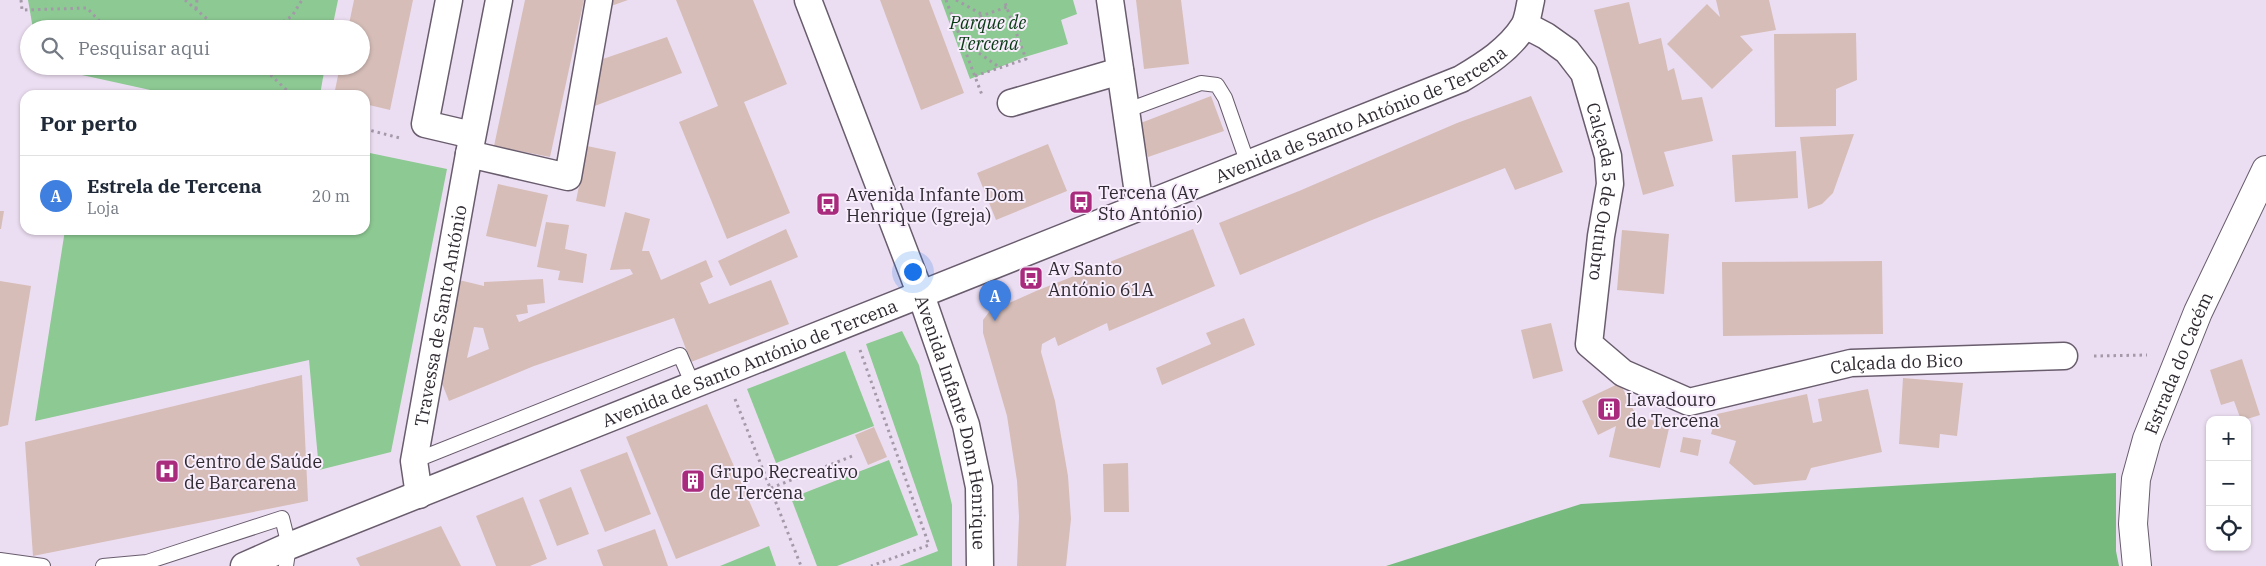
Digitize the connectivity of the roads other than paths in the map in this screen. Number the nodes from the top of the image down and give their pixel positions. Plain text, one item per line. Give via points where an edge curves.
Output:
1 (449, 0) edge
2 (499, 0) edge
3 (599, 0) edge
4 (808, 0) edge
5 (1110, 0) edge
6 (1531, 0) edge
7 (1524, 26) junction
8 (1120, 71) junction
9 (1011, 103) road end
10 (1125, 111) junction
11 (470, 144) junction
12 (1248, 164) junction
13 (2266, 170) edge
14 (1140, 207) junction
15 (922, 295) junction
16 (2064, 356) road end
17 (1623, 372) joint
18 (693, 386) junction
19 (414, 461) junction
20 (419, 495) junction
21 (287, 556) edge
22 (0, 560) edge
23 (43, 566) edge
24 (103, 566) edge
25 (244, 566) edge
26 (980, 566) edge
27 (2137, 566) edge

1 - 11 street via 425,124
2 - 11 street, Travessa de Santo António
3 - 11 street via 568,177
4 - 15 street, Avenida Infante Dom Henrique
5 - 8 street
6 - 7 street, Avenida de Santo António de Tercena
7 - 12 street, Avenida de Santo António de Tercena via 1489,62 1460,79
7 - 17 street, Calçada 5 de Outubro via 1546,36 1567,52 1584,73 1605,146 1610,184 1589,344
8 - 9 street
8 - 10 street
10 - 12 lane via 1201,83 1217,85 1225,98
10 - 14 street
11 - 19 street, Travessa de Santo António
12 - 14 street, Avenida de Santo António de Tercena
13 - 27 street, Estrada do Cacém via 2198,312 2147,439 2136,479 2133,524
14 - 15 street, Avenida de Santo António de Tercena
15 - 18 street, Avenida de Santo António de Tercena
15 - 26 street, Avenida Infante Dom Henrique via 966,425 979,487
16 - 17 street, Calçada do Bico via 1851,363 1690,402
18 - 19 lane via 680,355
18 - 20 street, Avenida de Santo António de Tercena
19 - 20 street, Travessa de Santo António
20 - 21 street, Avenida de Santo António de Tercena
21 - 24 lane via 282,518 147,562
21 - 25 street, Avenida de Santo António de Tercena
22 - 23 lane

